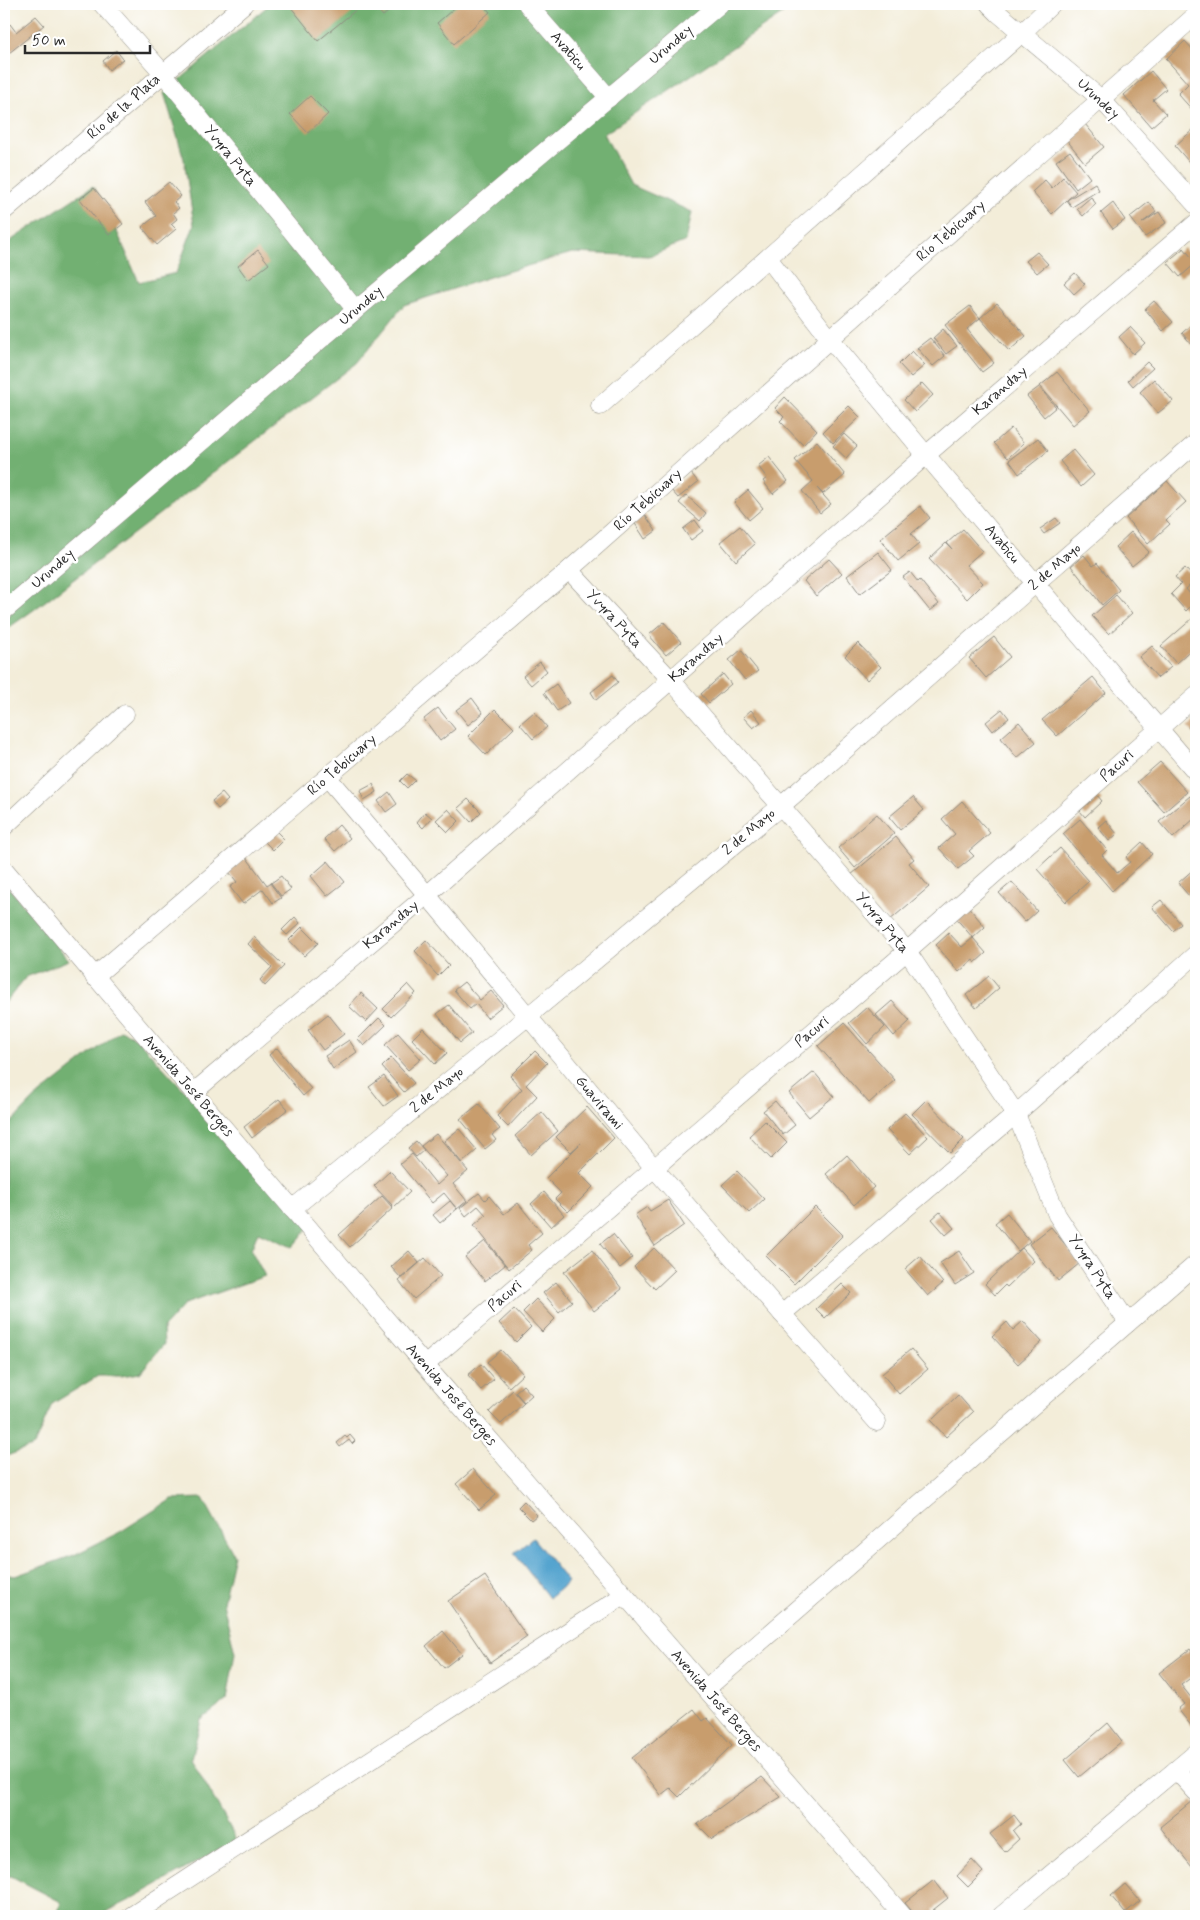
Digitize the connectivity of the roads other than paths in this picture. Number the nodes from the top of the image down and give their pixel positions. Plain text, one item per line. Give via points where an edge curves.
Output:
1 (102, 4) edge
2 (244, 4) edge
3 (527, 4) edge
4 (720, 4) edge
5 (990, 4) edge
6 (1052, 4) edge
7 (1196, 15) edge
8 (1022, 33) junction
9 (163, 73) junction
10 (608, 98) junction
11 (1101, 99) junction
12 (1196, 205) edge
13 (4, 211) edge
14 (1196, 223) edge
15 (768, 258) junction
16 (356, 310) junction
17 (830, 339) junction
18 (600, 406) dead end
19 (1196, 443) edge
20 (926, 455) junction
21 (569, 570) junction
22 (1036, 584) junction
23 (4, 611) edge
24 (671, 680) junction
25 (1196, 696) edge
26 (125, 714) dead end
27 (1160, 727) junction
28 (1196, 772) edge
29 (328, 778) junction
30 (781, 806) junction
31 (4, 827) edge
32 (4, 869) edge
33 (427, 895) junction
34 (907, 951) junction
35 (1196, 954) edge
36 (94, 977) junction
37 (527, 1017) junction
38 (194, 1092) junction
39 (1016, 1114) junction
40 (654, 1168) junction
41 (292, 1208) junction
42 (1196, 1264) edge
43 (782, 1314) junction
44 (1128, 1323) junction
45 (425, 1365) junction
46 (877, 1422) dead end
47 (624, 1595) junction
48 (706, 1689) junction
49 (1196, 1753) edge
50 (1176, 1770) junction
51 (1196, 1792) edge
52 (131, 1916) edge
53 (903, 1916) edge
54 (1001, 1916) edge

1 - 9 street, Yvyra Pyta
2 - 9 street, Río de la Plata
3 - 10 street, Avaticu
4 - 10 street, Urundey
5 - 8 street, Urundey
6 - 8 street
7 - 11 street, Río Tebicuary
8 - 11 street, Urundey
8 - 15 street
9 - 13 street, Río de la Plata
9 - 16 street, Yvyra Pyta
10 - 16 street, Urundey
11 - 12 street, Urundey
11 - 17 street, Río Tebicuary
14 - 20 street, Karanday
15 - 17 street, Avaticu
15 - 18 street
16 - 23 street, Urundey
17 - 20 street, Avaticu
17 - 21 street, Río Tebicuary
19 - 22 street, 2 de Mayo
20 - 22 street, Avaticu
20 - 24 street, Karanday
21 - 24 street, Yvyra Pyta
21 - 29 street, Río Tebicuary
22 - 27 street, Avaticu
22 - 30 street, 2 de Mayo
24 - 30 street, Yvyra Pyta
24 - 33 street, Karanday
25 - 27 street, Pacuri
26 - 31 street
27 - 28 street, Avaticu
27 - 34 street, Pacuri
29 - 33 street, Guavirami
29 - 36 street, Río Tebicuary
30 - 34 street, Yvyra Pyta
30 - 37 street, 2 de Mayo
32 - 36 street, Avenida José Berges
33 - 37 street, Guavirami
33 - 38 street, Karanday
34 - 39 street, Yvyra Pyta
34 - 40 street, Pacuri
35 - 39 street
36 - 38 street, Avenida José Berges
37 - 40 street, Guavirami
37 - 41 street, 2 de Mayo
38 - 41 street, Avenida José Berges
39 - 43 street
39 - 44 street, Yvyra Pyta via 1057,1215
40 - 43 street, Guavirami
40 - 45 street, Pacuri
41 - 45 street, Avenida José Berges
42 - 44 street
43 - 46 street, Guavirami
44 - 48 street
45 - 47 street, Avenida José Berges
47 - 48 street, Avenida José Berges
47 - 52 street
48 - 53 street, Avenida José Berges
49 - 50 street
50 - 51 street
50 - 54 street

